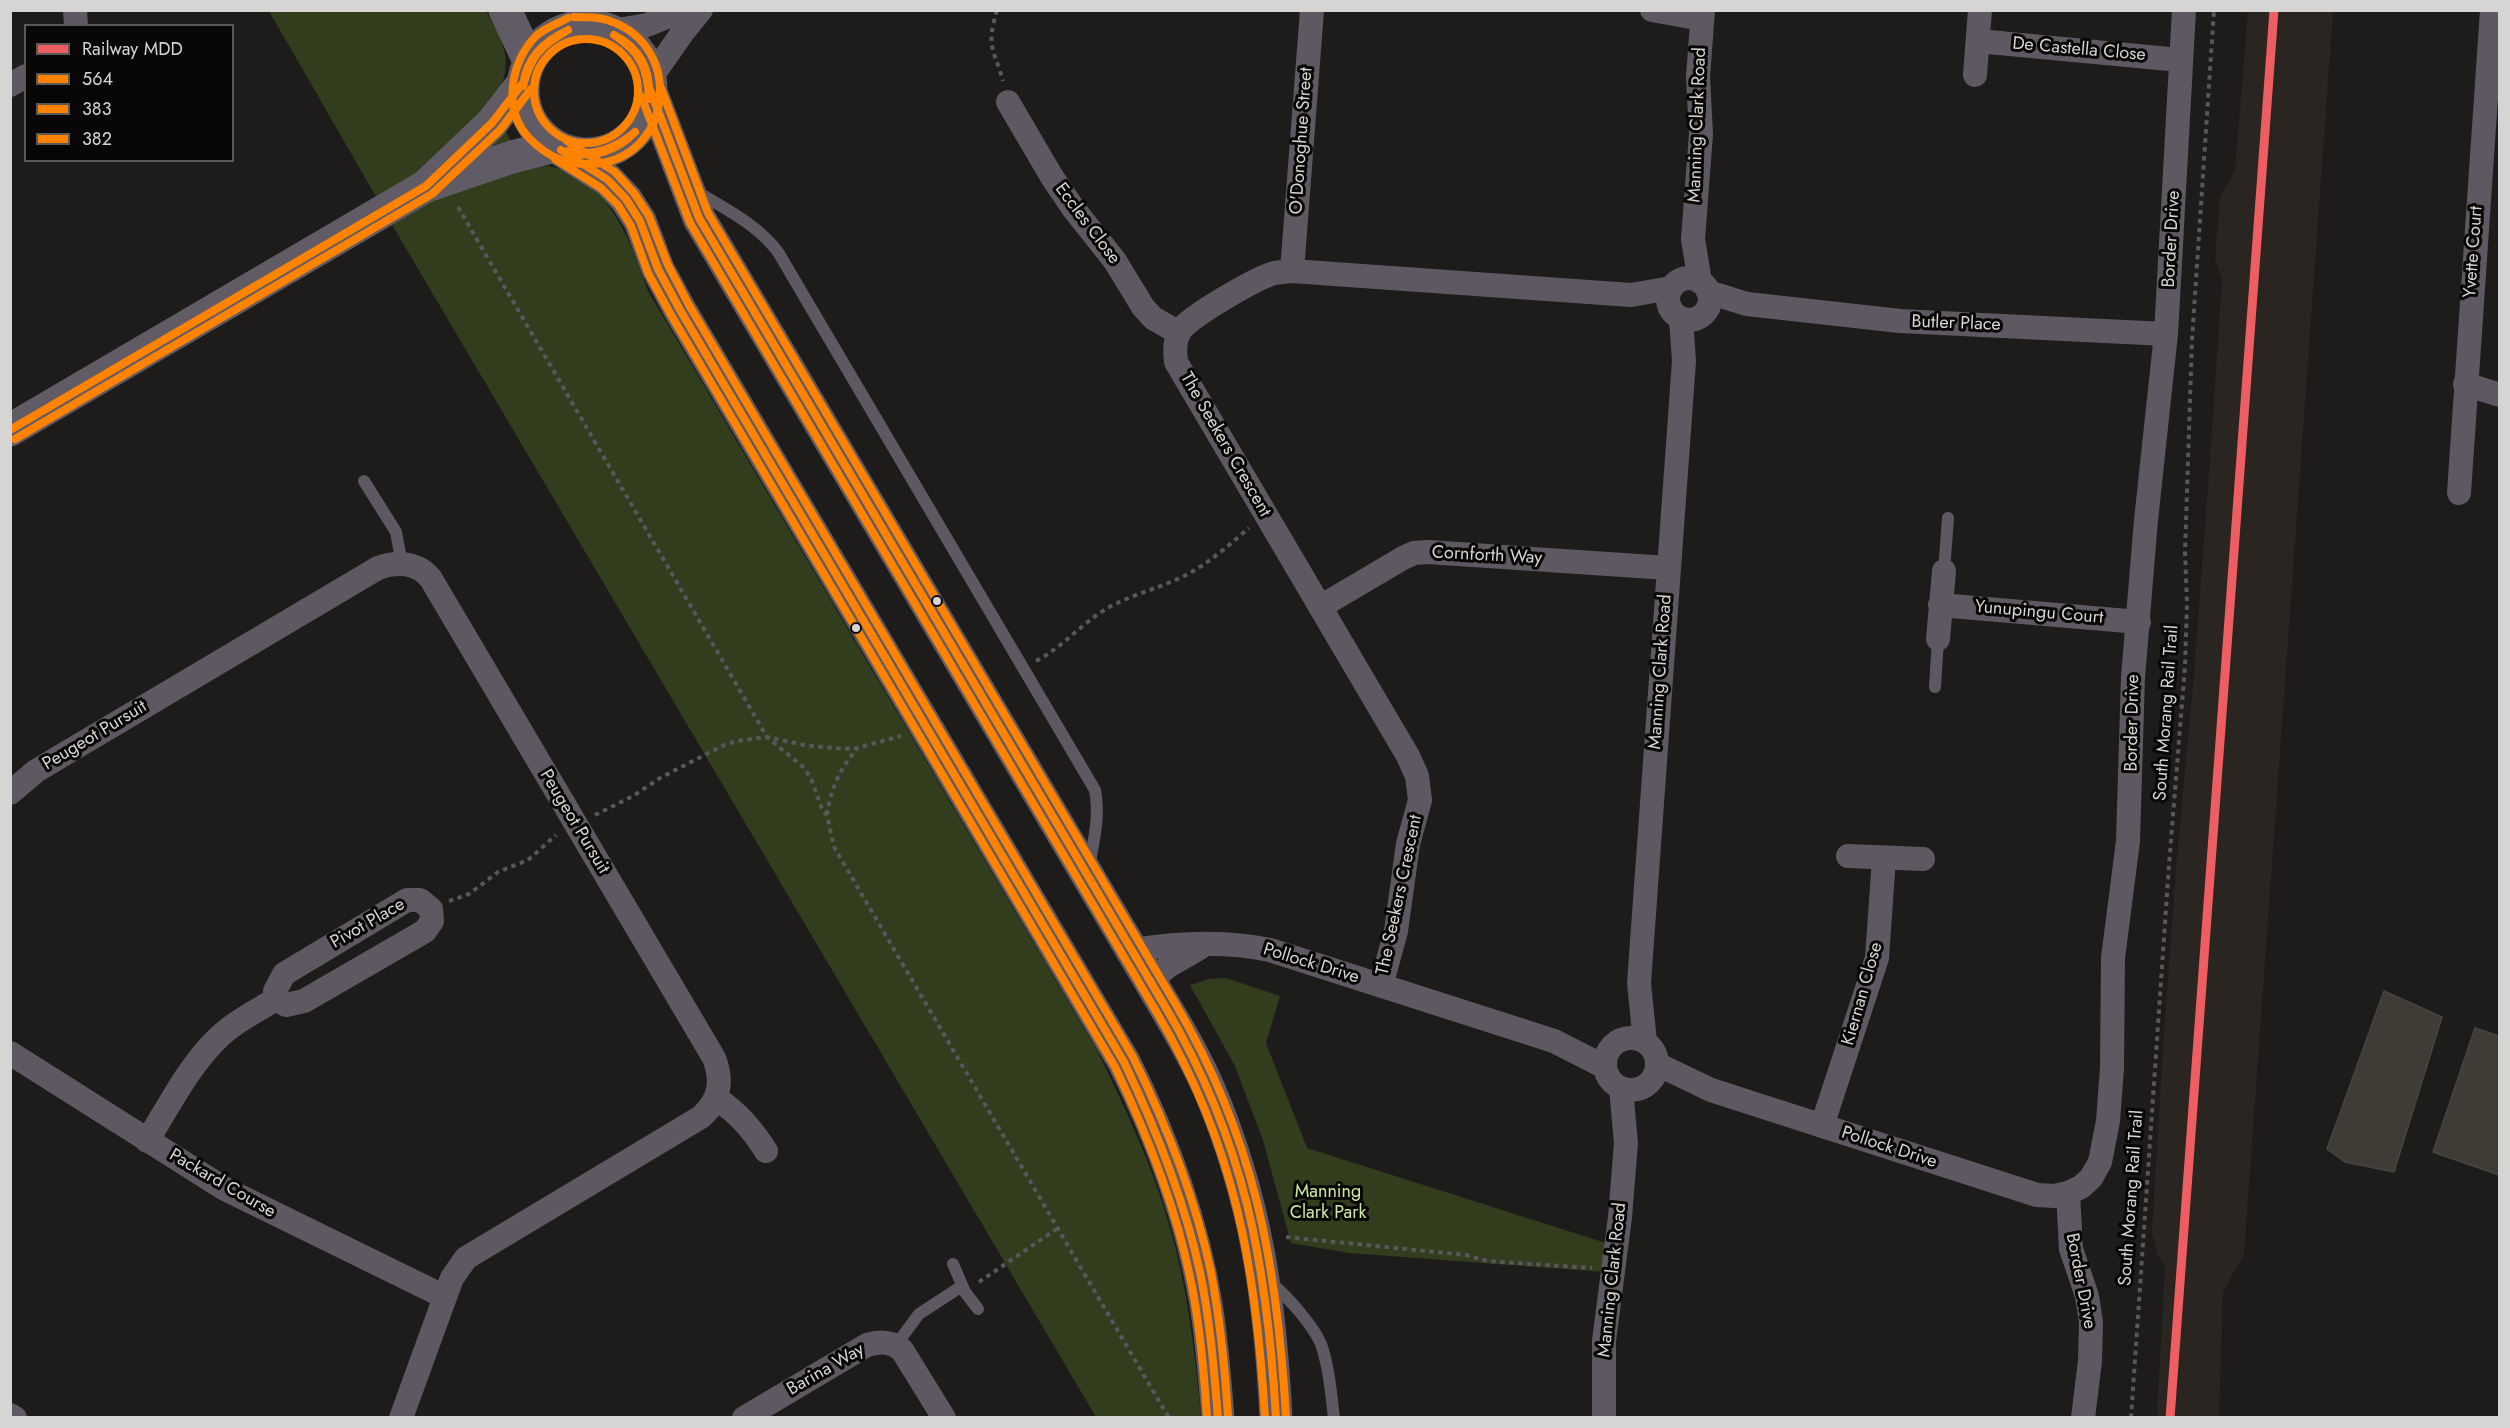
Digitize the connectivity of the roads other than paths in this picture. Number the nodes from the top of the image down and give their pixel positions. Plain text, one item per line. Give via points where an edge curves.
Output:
1 (505, 10) edge
2 (684, 10) edge
3 (701, 10) edge
4 (1312, 10) edge
5 (1652, 10) edge
6 (1980, 10) edge
7 (2184, 10) edge
8 (2492, 10) edge
9 (1702, 15) edge
10 (592, 22) edge
11 (1978, 41) junction
12 (2180, 60) junction
13 (526, 72) junction
14 (1976, 75) dead end
15 (24, 77) edge
16 (10, 85) edge
17 (651, 85) junction
18 (1008, 102) road end
19 (558, 148) junction
20 (684, 184) junction
21 (426, 186) junction
22 (1292, 271) junction
23 (1689, 299) junction
24 (1179, 333) junction
25 (2166, 334) junction
26 (2465, 384) junction
27 (2499, 395) edge
28 (10, 430) edge
29 (364, 481) dead end
30 (2458, 493) dead end
31 (1948, 518) dead end
32 (402, 564) junction
33 (1668, 568) junction
34 (1944, 571) joint
35 (1940, 605) junction
36 (1320, 606) junction
37 (2139, 622) junction
38 (1938, 639) joint
39 (1935, 687) dead end
40 (10, 793) edge
41 (1848, 856) dead end
42 (1884, 858) junction
43 (1923, 859) dead end
44 (1088, 875) junction
45 (1203, 945) junction
46 (1132, 950) junction
47 (1150, 981) junction
48 (1381, 986) junction
49 (276, 999) junction
50 (1620, 1049) junction
51 (10, 1053) edge
52 (1643, 1080) junction
53 (716, 1098) junction
54 (1822, 1126) junction
55 (147, 1141) junction
56 (766, 1151) dead end
57 (2068, 1193) junction
58 (953, 1264) dead end
59 (1264, 1276) junction
60 (962, 1286) junction
61 (445, 1297) junction
62 (978, 1309) dead end
63 (896, 1345) junction
64 (10, 1415) edge
65 (15, 1418) edge
66 (401, 1418) edge
67 (744, 1418) edge
68 (944, 1418) edge
69 (1218, 1418) edge
70 (1276, 1418) edge
71 (1334, 1418) edge
72 (1604, 1418) edge
73 (2083, 1418) edge

1 - 13 main road
2 - 10 street via 647,25
3 - 17 street via 682,32
4 - 22 street, O'Donoghue Street
5 - 9 street
6 - 11 street
7 - 12 street, Border Drive
8 - 26 street, Yvette Court
9 - 23 street, Manning Clark Road via 1698,77 1701,134
10 - 13 main road via 555,34 540,46
10 - 17 main road via 630,42 643,59
11 - 12 street, De Castella Close
11 - 14 street
12 - 25 street, Border Drive
13 - 19 main road via 524,102 530,120 540,135
13 - 21 main road via 492,123
15 - 16 street
17 - 19 main road via 647,112 637,130 622,144 592,154
17 - 20 main road
18 - 24 street, Eccles Close via 1072,208 1115,261 1143,307 1153,318
19 - 21 main road via 512,157
19 - 69 main road via 608,180 640,221 680,310 1124,1062 1163,1150 1186,1218 1206,1305
20 - 44 main road via 699,218
20 - 44 lane via 754,226 778,252 1095,790 1097,820
21 - 28 main road
22 - 23 street
22 - 24 street via 1259,280 1189,321
23 - 25 street, Butler Place via 1900,321
23 - 33 street, Manning Clark Road
24 - 36 street, The Seekers Crescent via 1176,362
25 - 37 street, Border Drive
26 - 27 street
26 - 30 street, Yvette Court
29 - 32 lane via 396,532
31 - 34 lane
32 - 40 street, Peugeot Pursuit via 388,564 361,578 36,771
32 - 53 street, Peugeot Pursuit via 422,570 431,579 714,1058 720,1080
33 - 36 street, Cornforth Way via 1414,553
33 - 50 street, Manning Clark Road via 1639,983
34 - 35 street
35 - 37 street, Yunupingu Court
35 - 38 street
36 - 48 street, The Seekers Crescent via 1408,756 1420,788 1404,865 1399,915
37 - 57 street, Border Drive via 2133,677 2128,841 2113,958 2108,1121 2098,1168 2086,1183
38 - 39 lane
41 - 42 street
42 - 43 street
42 - 54 street, Kiernan Close via 1877,958
44 - 46 main road
45 - 46 street, Pollock Drive
45 - 47 street, Pollock Drive
45 - 48 street, Pollock Drive via 1270,950
46 - 47 main road
47 - 59 main road via 1209,1089 1235,1159
48 - 50 street, Pollock Drive via 1554,1041
49 - 49 street, Pivot Place via 295,1005 415,937 432,921 431,909 414,898 398,906 284,974 275,991
49 - 55 street via 237,1022 214,1042
50 - 52 street via 1654,1051
50 - 52 street via 1608,1077
51 - 55 street, Packard Course
52 - 54 street, Pollock Drive via 1711,1090
52 - 72 street, Manning Clark Road via 1626,1143 1604,1341
53 - 56 street via 750,1126
53 - 61 street via 701,1117 477,1250 459,1267
54 - 57 street, Pollock Drive via 2028,1192 2054,1196
55 - 61 street, Packard Course via 236,1195
57 - 73 street, Border Drive via 2071,1249 2087,1296 2091,1322
58 - 60 lane
59 - 70 main road
59 - 71 lane via 1320,1343
60 - 62 lane
60 - 63 lane via 919,1314
61 - 66 street
63 - 67 street, Barina Way via 867,1345
63 - 68 street via 908,1357
64 - 65 street

